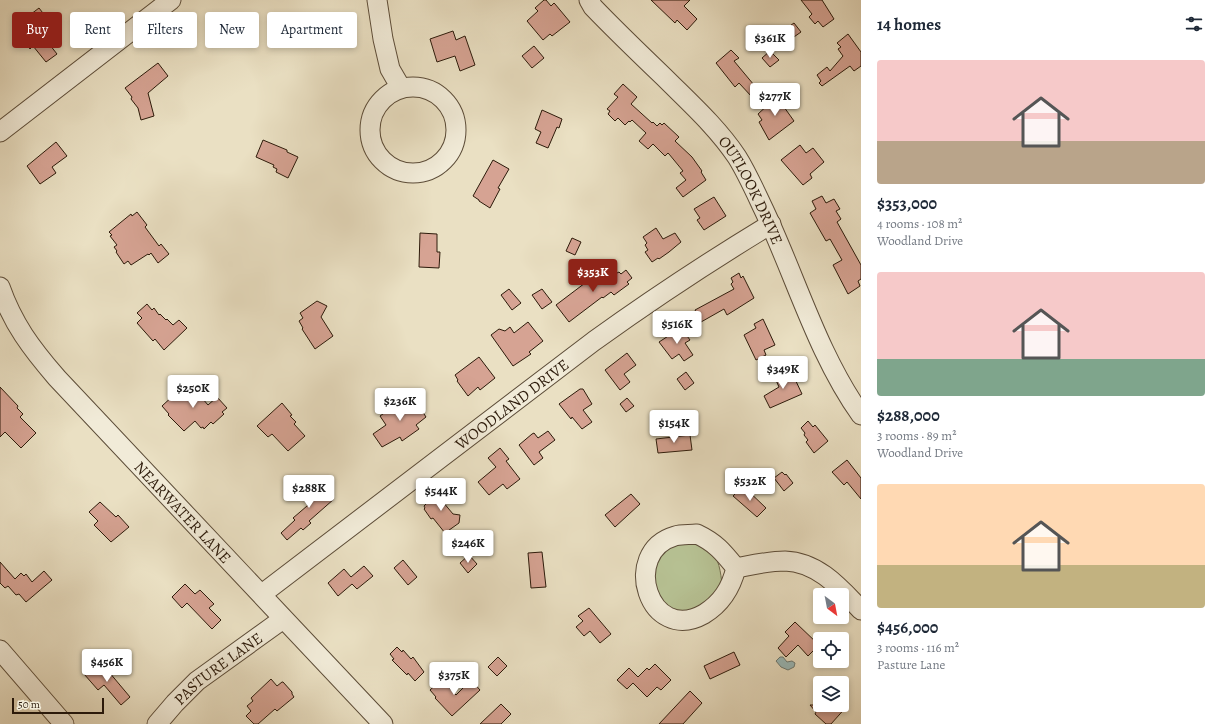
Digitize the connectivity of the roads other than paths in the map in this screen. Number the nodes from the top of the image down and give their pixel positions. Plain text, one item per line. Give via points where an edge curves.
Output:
1 (171, 0) edge
2 (377, 0) edge
3 (589, 0) edge
4 (401, 88) junction
5 (0, 132) edge
6 (771, 224) junction
7 (0, 287) edge
8 (861, 415) edge
9 (736, 568) junction
10 (262, 594) junction
11 (861, 610) edge
12 (284, 619) junction
13 (0, 650) edge
14 (64, 724) edge
15 (157, 724) edge
16 (383, 724) edge

1 - 5 street
2 - 4 street via 390,69
3 - 6 street, OUTLOOK DRIVE via 726,142
4 - 4 street via 416,86 430,90 442,98 451,109 456,123 456,137 450,151 441,162 429,170 414,173 400,171 387,164 377,154 371,141 370,126 373,114 380,102
6 - 8 street, OUTLOOK DRIVE via 822,344 850,400
6 - 10 street, WOODLAND DRIVE via 729,249 594,341
7 - 10 street, NEARWATER LANE via 21,333 38,356
9 - 9 street via 709,540 697,534 675,536 659,544 649,558 645,573 647,592 652,603 663,615 675,620 687,620 716,607 733,581
9 - 11 street via 786,561 810,566 828,578
10 - 12 street, NEARWATER LANE
12 - 15 street, PASTURE LANE via 197,682
12 - 16 street, NEARWATER LANE
13 - 14 street

